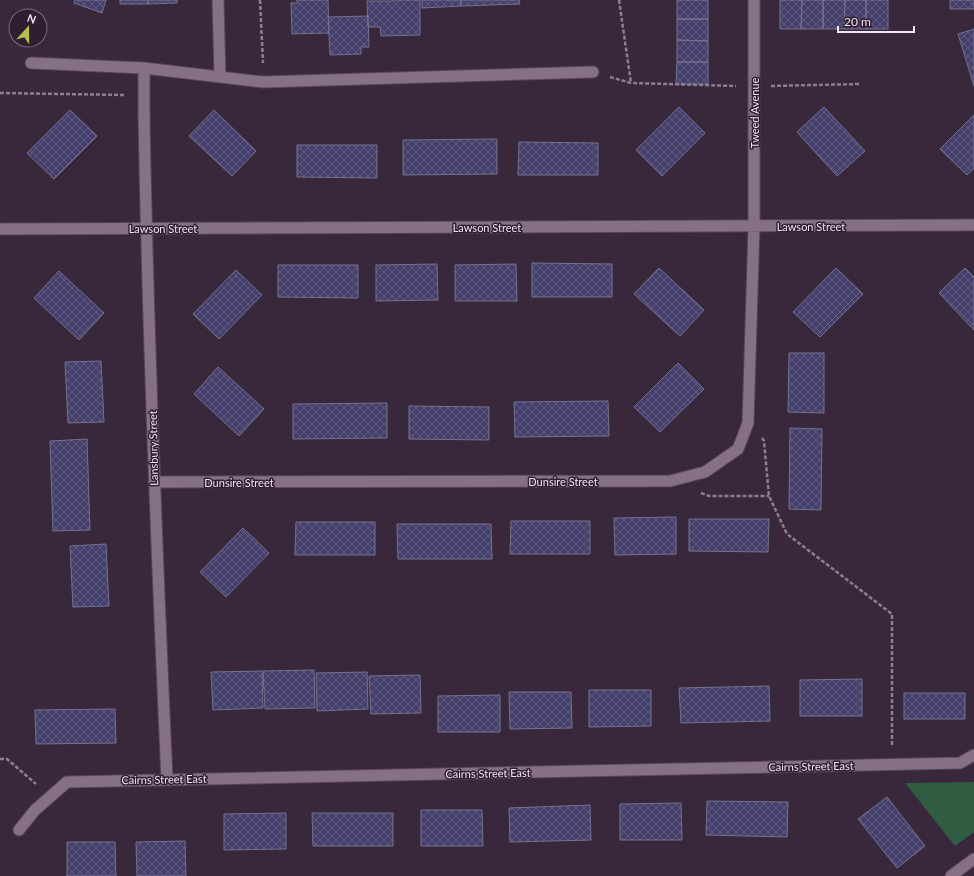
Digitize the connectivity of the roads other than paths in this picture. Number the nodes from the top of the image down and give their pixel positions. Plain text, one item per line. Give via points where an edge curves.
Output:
1 (218, 0) edge
2 (754, 0) edge
3 (31, 63) dead end
4 (144, 68) junction
5 (592, 72) road end
6 (220, 76) junction
7 (974, 225) edge
8 (754, 226) junction
9 (0, 228) edge
10 (146, 228) junction
11 (154, 482) junction
12 (974, 755) edge
13 (167, 779) junction
14 (19, 830) dead end
15 (974, 859) edge
16 (951, 876) edge

1 - 6 street
2 - 8 street, Tweed Avenue
3 - 4 street
4 - 6 street
4 - 10 street, Lansbury Street
5 - 6 street via 263,82
7 - 8 street, Lawson Street
8 - 10 street, Lawson Street
8 - 11 street, Dunsire Street via 748,423 738,449 705,472 670,481
9 - 10 street, Lawson Street
10 - 11 street, Lansbury Street
11 - 13 street, Lansbury Street
12 - 13 street, Cairns Street East via 960,763
13 - 14 street, Cairns Street East via 67,782 35,810
15 - 16 street

